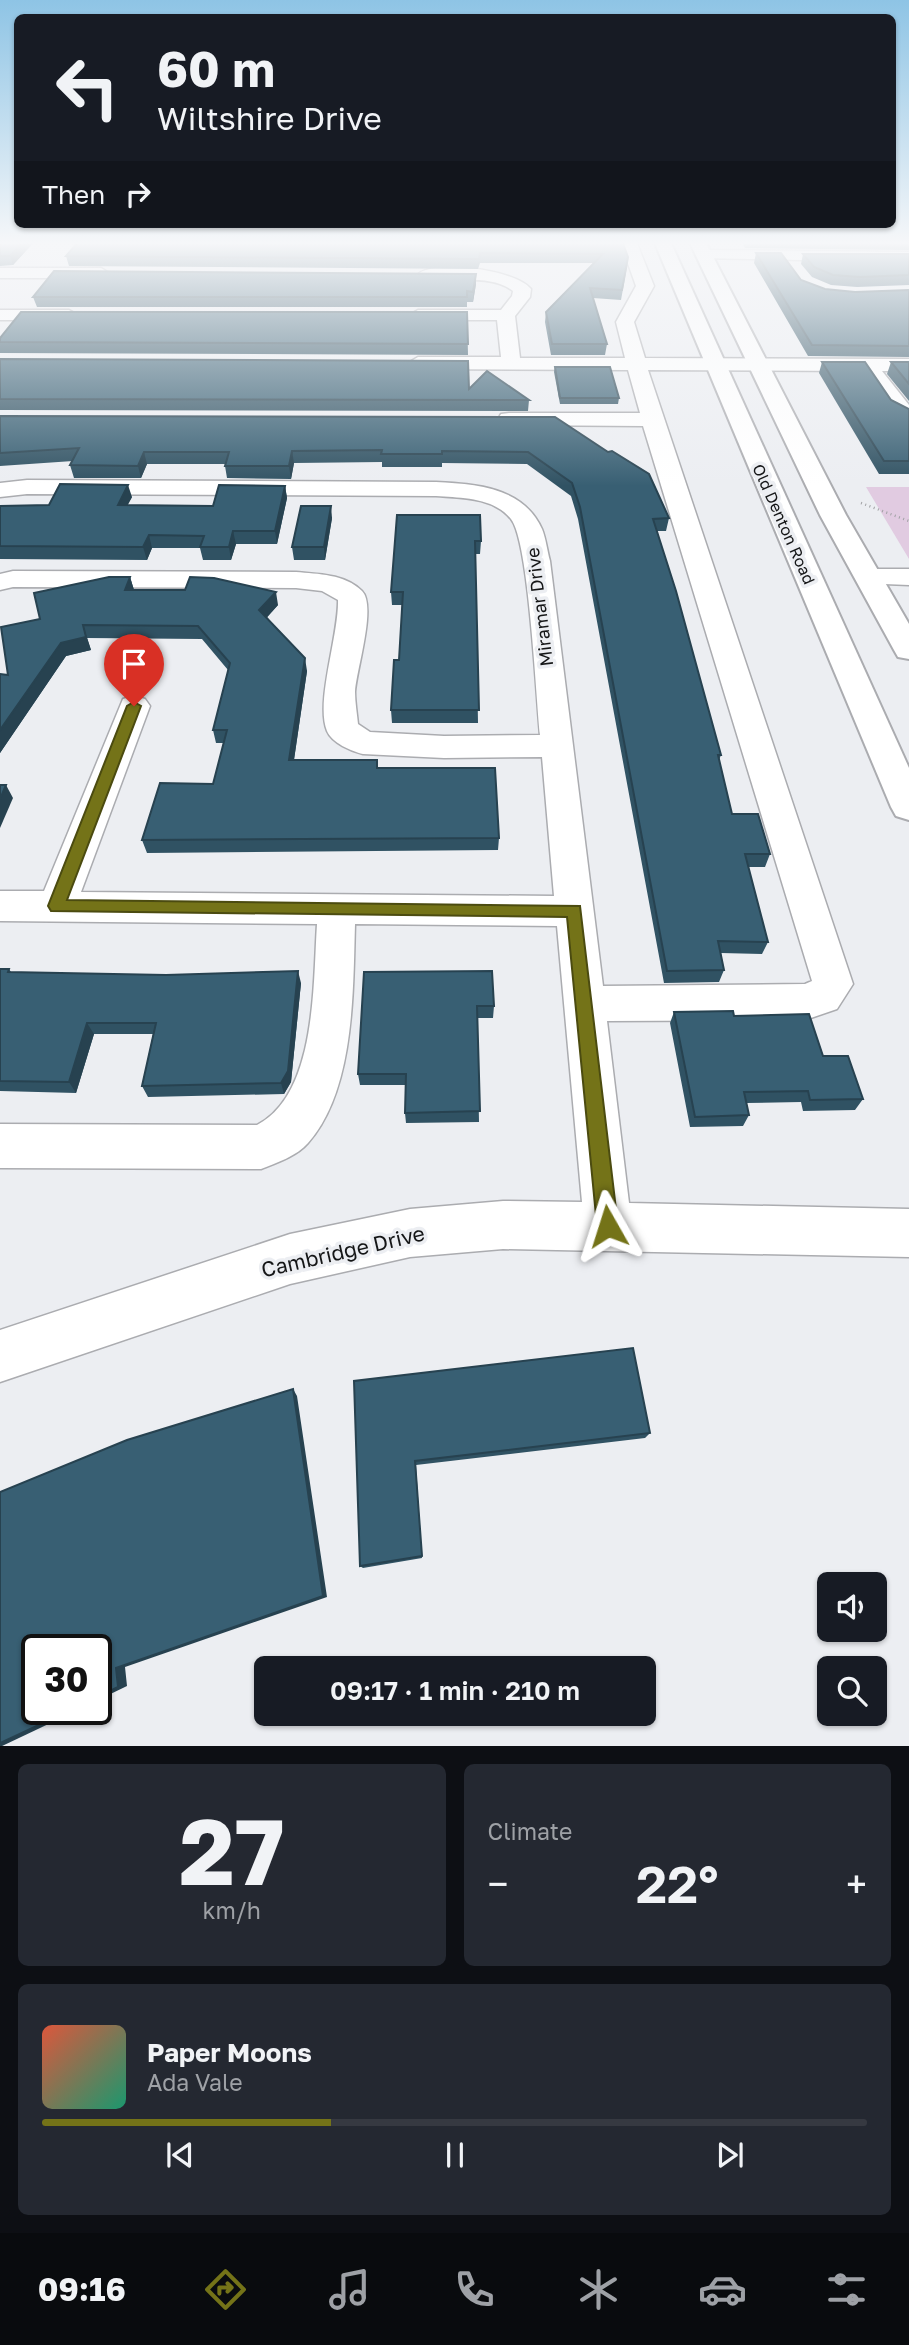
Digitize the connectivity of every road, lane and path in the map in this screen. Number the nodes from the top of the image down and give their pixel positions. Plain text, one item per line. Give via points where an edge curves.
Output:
1 (52, 322) edge
2 (507, 322) edge
3 (625, 322) edge
4 (696, 322) edge
5 (736, 322) edge
6 (36, 332) edge
7 (713, 362) junction
8 (755, 362) junction
9 (403, 363) edge
10 (511, 363) junction
11 (635, 363) junction
12 (868, 364) junction
13 (909, 365) edge
14 (909, 415) edge
15 (486, 419) edge
16 (652, 420) junction
17 (0, 490) edge
18 (858, 501) dead end
19 (909, 521) edge
20 (868, 577) junction
21 (909, 577) edge
22 (0, 582) edge
23 (909, 650) edge
24 (134, 706) dead end
25 (556, 746) junction
26 (909, 807) edge
27 (0, 906) edge
28 (57, 906) junction
29 (337, 908) junction
30 (575, 911) junction
31 (585, 1004) junction
32 (0, 1146) edge
33 (608, 1226) junction
34 (909, 1233) edge
35 (0, 1356) edge

1 - 6 street
2 - 10 street
3 - 11 street
4 - 7 main road, Old Denton Road
5 - 8 main road
7 - 8 street
7 - 11 street
7 - 26 main road, Old Denton Road
8 - 12 street
8 - 20 main road
9 - 10 street
10 - 11 street
11 - 16 street
12 - 13 street
12 - 14 street via 896,406
15 - 16 street
16 - 31 street via 833,984 822,997 805,1002
17 - 25 street, Miramar Drive via 436,489 466,491 512,505 530,529 537,561
18 - 19 path
20 - 21 street
20 - 23 main road
22 - 25 street via 123,578 328,583 352,596 353,620 340,692 342,729 363,743
24 - 28 street
25 - 30 street, Miramar Drive
27 - 28 street
28 - 29 street
29 - 30 street
29 - 32 street via 331,1011 317,1089 292,1129 261,1147
30 - 31 street, Miramar Drive
31 - 33 street, Miramar Drive
33 - 34 street, Cambridge Drive
33 - 35 street, Cambridge Drive via 503,1225 397,1236 290,1259

